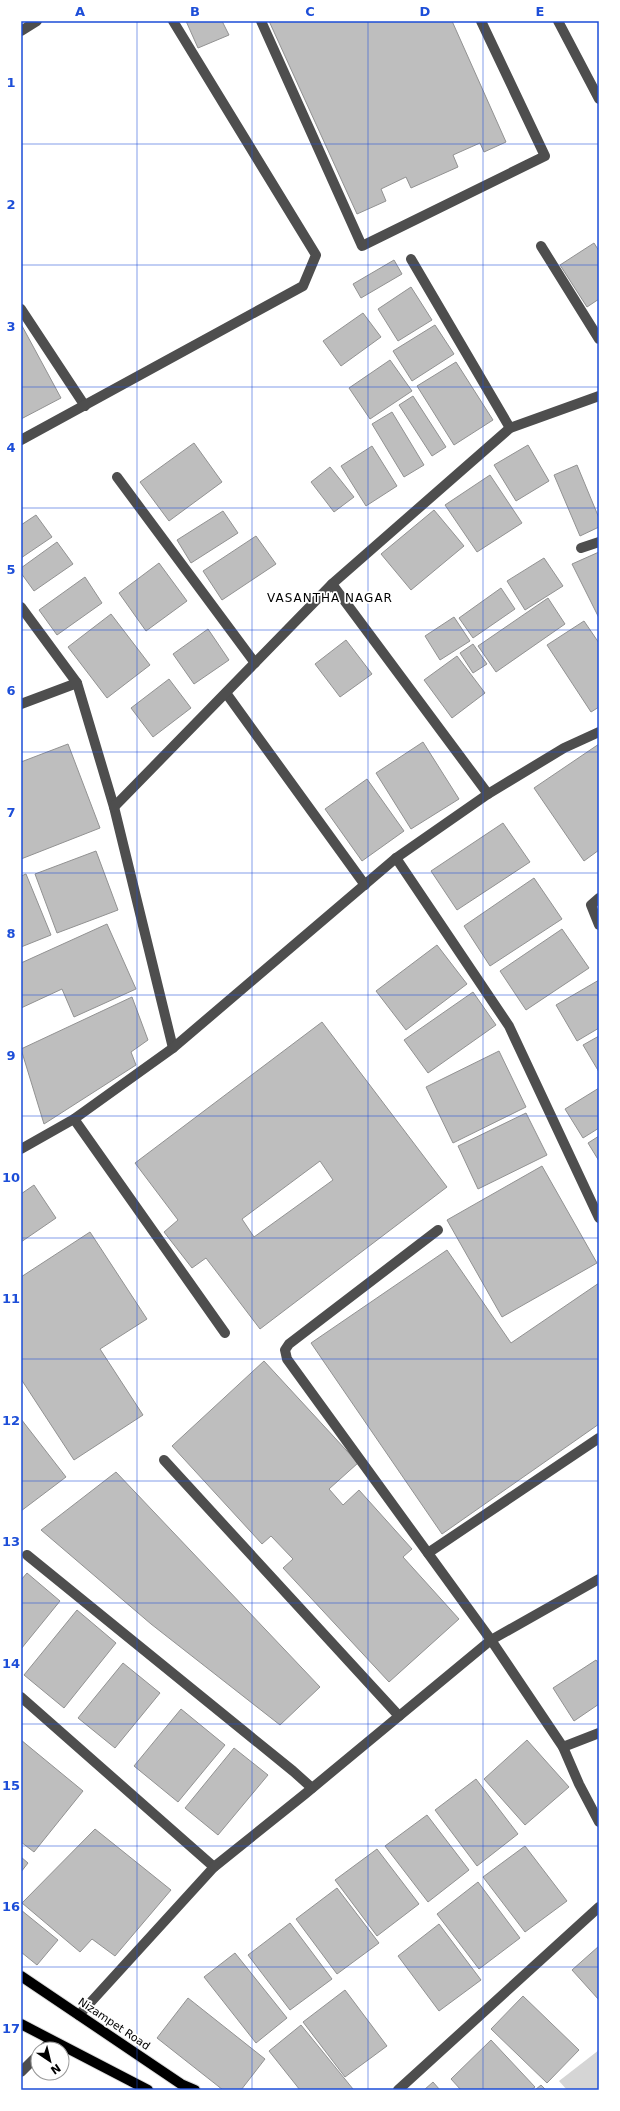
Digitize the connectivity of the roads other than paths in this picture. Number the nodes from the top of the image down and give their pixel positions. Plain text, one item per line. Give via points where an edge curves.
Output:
1 (37, 21) edge
2 (173, 21) edge
3 (261, 21) edge
4 (482, 21) edge
5 (558, 21) edge
6 (21, 31) edge
7 (599, 99) edge
8 (542, 246) dead end
9 (411, 259) dead end
10 (21, 309) edge
11 (599, 339) edge
12 (599, 396) edge
13 (85, 406) junction
14 (510, 428) junction
15 (21, 440) edge
16 (117, 477) dead end
17 (599, 542) edge
18 (581, 548) dead end
19 (332, 584) junction
20 (21, 607) edge
21 (255, 663) junction
22 (77, 683) junction
23 (226, 693) junction
24 (21, 704) edge
25 (599, 732) edge
26 (488, 794) junction
27 (114, 807) junction
28 (396, 858) junction
29 (365, 885) junction
30 (599, 898) edge
31 (599, 925) edge
32 (172, 1048) junction
33 (74, 1119) junction
34 (21, 1149) edge
35 (596, 1201) edge
36 (599, 1218) edge
37 (438, 1230) dead end
38 (225, 1333) dead end
39 (599, 1438) edge
40 (164, 1460) dead end
41 (428, 1553) junction
42 (27, 1556) dead end
43 (599, 1579) edge
44 (491, 1640) junction
45 (21, 1697) edge
46 (399, 1716) junction
47 (599, 1733) edge
48 (563, 1747) junction
49 (312, 1788) junction
50 (599, 1822) edge
51 (214, 1867) junction
52 (599, 1906) edge
53 (21, 1976) edge
54 (79, 2015) junction
55 (21, 2024) edge
56 (52, 2041) edge
57 (70, 2050) edge
58 (30, 2063) edge
59 (21, 2072) edge
60 (148, 2090) edge
61 (195, 2090) edge
62 (398, 2090) edge

1 - 6 street
2 - 13 street via 316,255 303,286
3 - 4 street via 362,246 545,156
5 - 7 street
8 - 11 street
9 - 14 street
10 - 13 street
12 - 14 street
13 - 15 street
14 - 19 street
16 - 21 street
17 - 18 street
19 - 21 street
19 - 26 street
20 - 22 street
21 - 23 street
22 - 24 street
22 - 27 street
23 - 27 street
23 - 29 street
25 - 26 street via 564,748
26 - 28 street
27 - 32 street
28 - 29 street
28 - 35 street via 509,1026
29 - 32 street
30 - 31 street via 591,905
32 - 33 street
33 - 34 street
33 - 38 street
35 - 36 street
37 - 41 street via 289,1344 285,1350 287,1359
39 - 41 street
40 - 46 street
41 - 44 street
42 - 49 street
43 - 44 street
44 - 46 street
44 - 48 street
45 - 51 street
46 - 49 street
47 - 48 street
48 - 50 street
49 - 51 street
51 - 54 street
52 - 62 street
53 - 54 main road, Nizampet Road
54 - 61 main road, Nizampet Road via 181,2084
55 - 56 main road
57 - 60 main road
58 - 59 street

